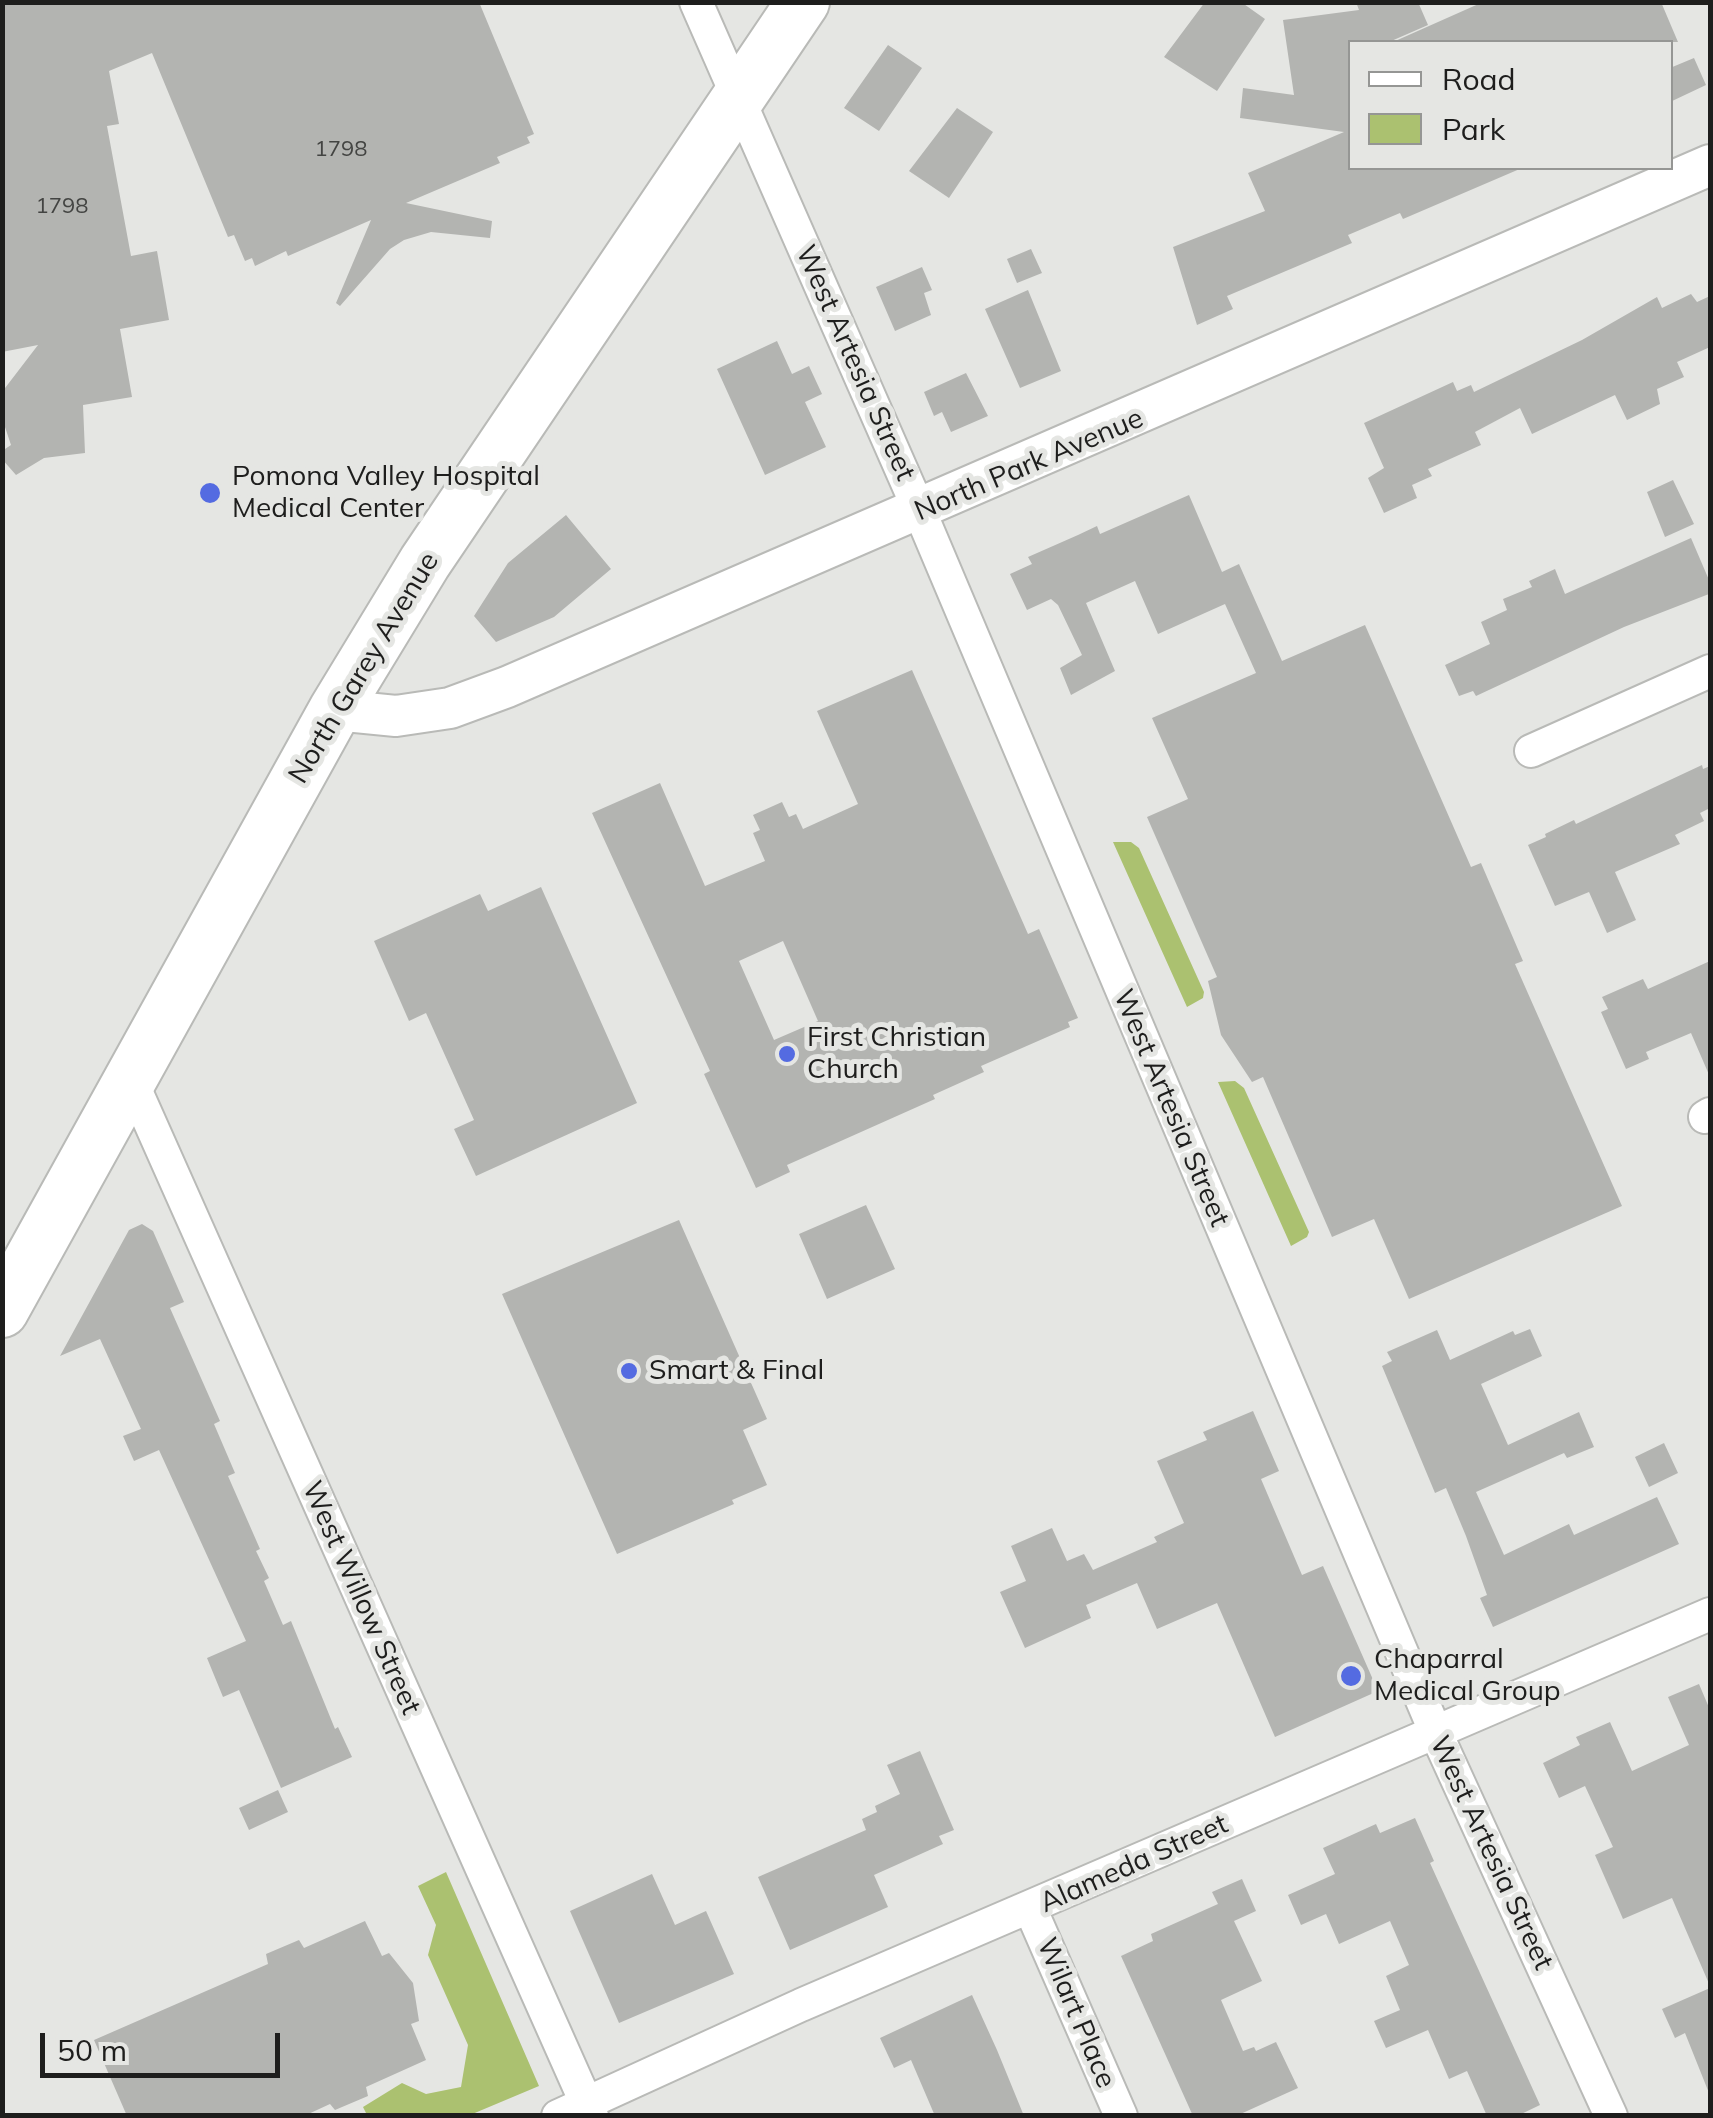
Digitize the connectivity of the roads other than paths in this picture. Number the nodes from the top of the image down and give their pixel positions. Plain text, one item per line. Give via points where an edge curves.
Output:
1 (696, 2) edge
2 (803, 2) edge
3 (739, 98) junction
4 (1710, 165) edge
5 (920, 512) junction
6 (1710, 671) edge
7 (335, 710) junction
8 (1531, 752) dead end
9 (131, 1080) junction
10 (2, 1311) edge
11 (1710, 1614) edge
12 (1434, 1731) junction
13 (1032, 1910) junction
14 (578, 2111) edge
15 (1120, 2116) edge
16 (1612, 2116) edge

1 - 3 street, West Artesia Street
2 - 3 main road, North Garey Avenue
3 - 5 street, West Artesia Street
3 - 7 main road, North Garey Avenue via 425,562
4 - 5 street, North Park Avenue
5 - 7 street, North Park Avenue via 450,708 396,716
5 - 12 street, West Artesia Street
6 - 8 street
7 - 9 main road, North Garey Avenue
9 - 10 main road, North Garey Avenue
9 - 14 street, West Willow Street
11 - 12 street, Alameda Street
12 - 13 street, Alameda Street
12 - 16 street, West Artesia Street
13 - 14 street, Alameda Street via 801,2005
13 - 15 street, Wilart Place

